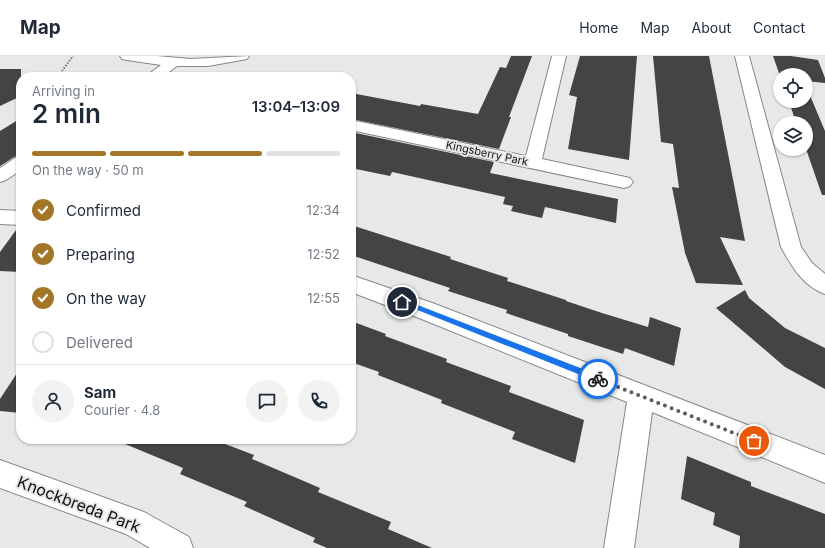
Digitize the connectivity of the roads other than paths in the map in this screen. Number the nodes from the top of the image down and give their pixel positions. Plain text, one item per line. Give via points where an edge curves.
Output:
1 (126, 56) edge
2 (242, 56) edge
3 (558, 56) edge
4 (742, 56) edge
5 (215, 61) junction
6 (174, 62) junction
7 (159, 72) edge
8 (216, 72) edge
9 (356, 126) edge
10 (532, 162) junction
11 (16, 165) edge
12 (0, 176) edge
13 (624, 182) dead end
14 (0, 217) edge
15 (16, 218) edge
16 (356, 285) edge
17 (825, 285) edge
18 (641, 396) junction
19 (825, 469) edge
20 (0, 474) edge
21 (178, 548) edge
22 (619, 548) edge

1 - 6 street
2 - 5 street
3 - 10 street
4 - 17 street via 791,247 802,266
5 - 6 street
5 - 8 street
6 - 7 street
9 - 10 street, Kingsberry Park
10 - 13 street, Kingsberry Park
11 - 12 street
14 - 15 street
16 - 18 street
18 - 19 street
18 - 22 street
20 - 21 street, Knockbreda Park via 134,522

